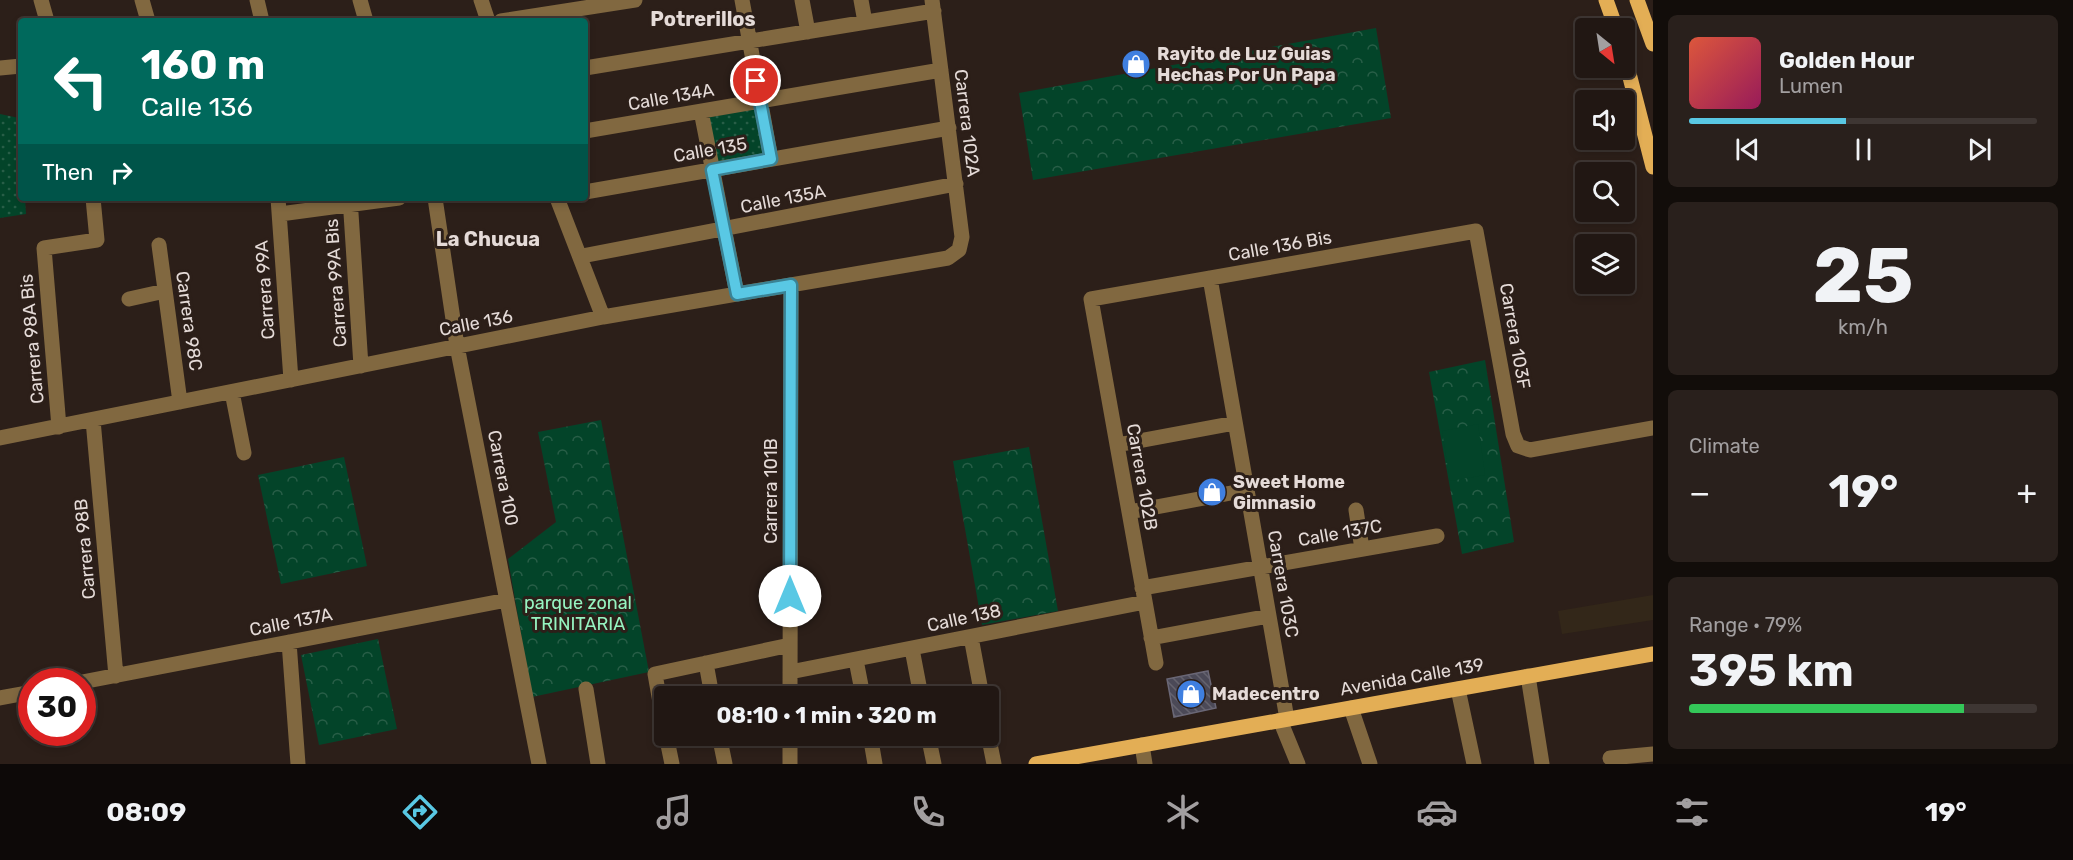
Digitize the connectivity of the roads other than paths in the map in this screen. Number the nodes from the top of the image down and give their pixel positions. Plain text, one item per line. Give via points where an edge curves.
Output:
1 (41, 0) edge
2 (142, 0) edge
3 (257, 0) edge
4 (360, 0) edge
5 (481, 0) edge
6 (635, 0) edge
7 (742, 0) edge
8 (802, 0) edge
9 (861, 0) edge
10 (1606, 0) edge
11 (1637, 0) edge
12 (933, 5) edge
13 (552, 6) edge
14 (1648, 15) edge
15 (46, 18) edge
16 (147, 18) edge
17 (261, 18) edge
18 (365, 18) edge
19 (487, 18) edge
20 (511, 18) edge
21 (1612, 18) edge
22 (865, 22) junction
23 (808, 32) junction
24 (749, 41) junction
25 (1653, 44) edge
26 (18, 66) edge
27 (0, 68) edge
28 (588, 68) edge
29 (941, 70) junction
30 (1630, 78) edge
31 (760, 101) junction
32 (701, 111) junction
33 (948, 128) junction
34 (588, 130) edge
35 (771, 159) junction
36 (1653, 167) edge
37 (712, 170) junction
38 (956, 184) junction
39 (588, 191) edge
40 (93, 201) edge
41 (350, 201) edge
42 (435, 201) edge
43 (558, 201) edge
44 (279, 206) edge
45 (724, 231) junction
46 (1476, 231) joint
47 (159, 244) dead end
48 (959, 250) joint
49 (582, 256) junction
50 (1209, 278) junction
51 (791, 285) junction
52 (165, 291) junction
53 (737, 294) junction
54 (129, 298) dead end
55 (1091, 299) joint
56 (603, 317) junction
57 (458, 346) junction
58 (361, 366) junction
59 (291, 380) junction
60 (232, 392) junction
61 (180, 402) junction
62 (93, 420) junction
63 (1235, 423) junction
64 (59, 427) junction
65 (1653, 428) edge
66 (0, 438) edge
67 (1117, 445) junction
68 (244, 453) dead end
69 (1247, 490) junction
70 (1356, 510) dead end
71 (1129, 512) junction
72 (1437, 536) dead end
73 (1362, 549) junction
74 (1260, 567) junction
75 (1144, 595) junction
76 (507, 600) junction
77 (1269, 616) junction
78 (971, 637) junction
79 (1151, 638) junction
80 (289, 642) junction
81 (790, 645) junction
82 (912, 649) junction
83 (1653, 654) edge
84 (856, 660) junction
85 (706, 663) junction
86 (1156, 663) dead end
87 (790, 672) junction
88 (116, 675) junction
89 (1528, 676) junction
90 (96, 679) edge
91 (657, 686) edge
92 (710, 686) edge
93 (790, 686) edge
94 (861, 686) edge
95 (919, 686) edge
96 (980, 686) edge
97 (586, 689) dead end
98 (1458, 689) junction
99 (18, 695) edge
100 (0, 698) edge
101 (1351, 708) junction
102 (1284, 720) junction
103 (1142, 745) junction
104 (668, 746) edge
105 (721, 746) edge
106 (790, 746) edge
107 (872, 746) edge
108 (930, 746) edge
109 (990, 746) edge
110 (1653, 754) edge
111 (1610, 758) dead end
112 (1070, 761) edge
113 (298, 764) edge
114 (539, 764) edge
115 (598, 764) edge
116 (672, 764) edge
117 (724, 764) edge
118 (790, 764) edge
119 (875, 764) edge
120 (934, 764) edge
121 (994, 764) edge
122 (1036, 764) edge
123 (1145, 764) edge
124 (1298, 764) edge
125 (1370, 764) edge
126 (1474, 764) edge
127 (1542, 764) edge

1 - 15 street
2 - 16 street
3 - 17 street
4 - 18 street
5 - 19 street
6 - 13 street
7 - 24 street
8 - 23 street
9 - 22 street
10 - 21 main road
11 - 14 main road
12 - 22 street
12 - 29 street, Carrera 102A
13 - 20 street
14 - 25 main road
22 - 23 street
23 - 24 street
24 - 28 street
24 - 31 street
26 - 27 street
29 - 31 street, Calle 134A
29 - 33 street, Carrera 102A
30 - 36 main road
31 - 32 street, Calle 134A
31 - 35 street
32 - 34 street, Calle 134A
32 - 37 street
33 - 35 street, Calle 135
33 - 38 street, Carrera 102A
35 - 37 street, Calle 135
37 - 39 street, Calle 135
37 - 45 street
38 - 45 street, Calle 135A
38 - 48 street, Carrera 102A via 962,237
40 - 64 street, Carrera 98A Bis via 97,240 44,248
41 - 44 street
41 - 58 street, Carrera 99A Bis
42 - 57 street, Carrera 100
43 - 49 street
44 - 59 street, Carrera 99A
45 - 49 street, Calle 135A
45 - 53 street
46 - 50 street, Calle 136 Bis
46 - 65 street, Carrera 103F via 1518,446 1530,450
47 - 52 street, Carrera 98C
48 - 51 street, Calle 136 via 948,258
49 - 56 street
50 - 55 street, Calle 136 Bis
50 - 63 street, Carrera 103C
51 - 53 street, Calle 136
51 - 81 street, Carrera 101B
52 - 54 street
52 - 61 street, Carrera 98C
53 - 56 street, Calle 136
55 - 67 street, Carrera 102B
56 - 57 street, Calle 136
57 - 58 street, Calle 136
57 - 76 street, Carrera 100
58 - 59 street, Calle 136
59 - 60 street, Calle 136
60 - 61 street, Calle 136
60 - 68 street
61 - 62 street, Calle 136
62 - 64 street, Calle 136
62 - 88 street, Carrera 98B
63 - 67 street
63 - 69 street, Carrera 103C
64 - 66 street, Calle 136
67 - 71 street, Carrera 102B
69 - 71 street
69 - 74 street, Carrera 103C
70 - 73 street
71 - 75 street, Carrera 102B
72 - 73 street, Calle 137C
73 - 74 street, Calle 137C
74 - 75 street, Calle 137C
74 - 77 street, Carrera 103C
75 - 78 street, Calle 138
75 - 79 street, Carrera 102B
76 - 80 street, Calle 137A
76 - 114 street, Carrera 100
77 - 79 street
77 - 102 street, Carrera 103C
78 - 82 street, Calle 138
78 - 96 street
79 - 86 street, Carrera 102B
80 - 88 street, Calle 137A
80 - 113 street
81 - 85 street
81 - 87 street, Carrera 101B
82 - 84 street, Calle 138
82 - 95 street
83 - 89 main road, Avenida Calle 139
84 - 87 street, Calle 138
84 - 94 street
85 - 91 street via 655,674
85 - 92 street
87 - 93 street, Carrera 101B
88 - 90 street, Calle 137A
89 - 98 main road, Avenida Calle 139
89 - 127 street
97 - 115 street
98 - 101 main road, Avenida Calle 139
98 - 126 street
99 - 100 street
101 - 102 main road, Avenida Calle 139
101 - 125 street
102 - 103 main road, Avenida Calle 139
102 - 124 street, Carrera 103C
103 - 112 main road, Avenida Calle 139
103 - 123 street
104 - 116 street
105 - 117 street
106 - 118 street
107 - 119 street
108 - 120 street
109 - 121 street
110 - 111 street
112 - 122 main road, Avenida Calle 139

